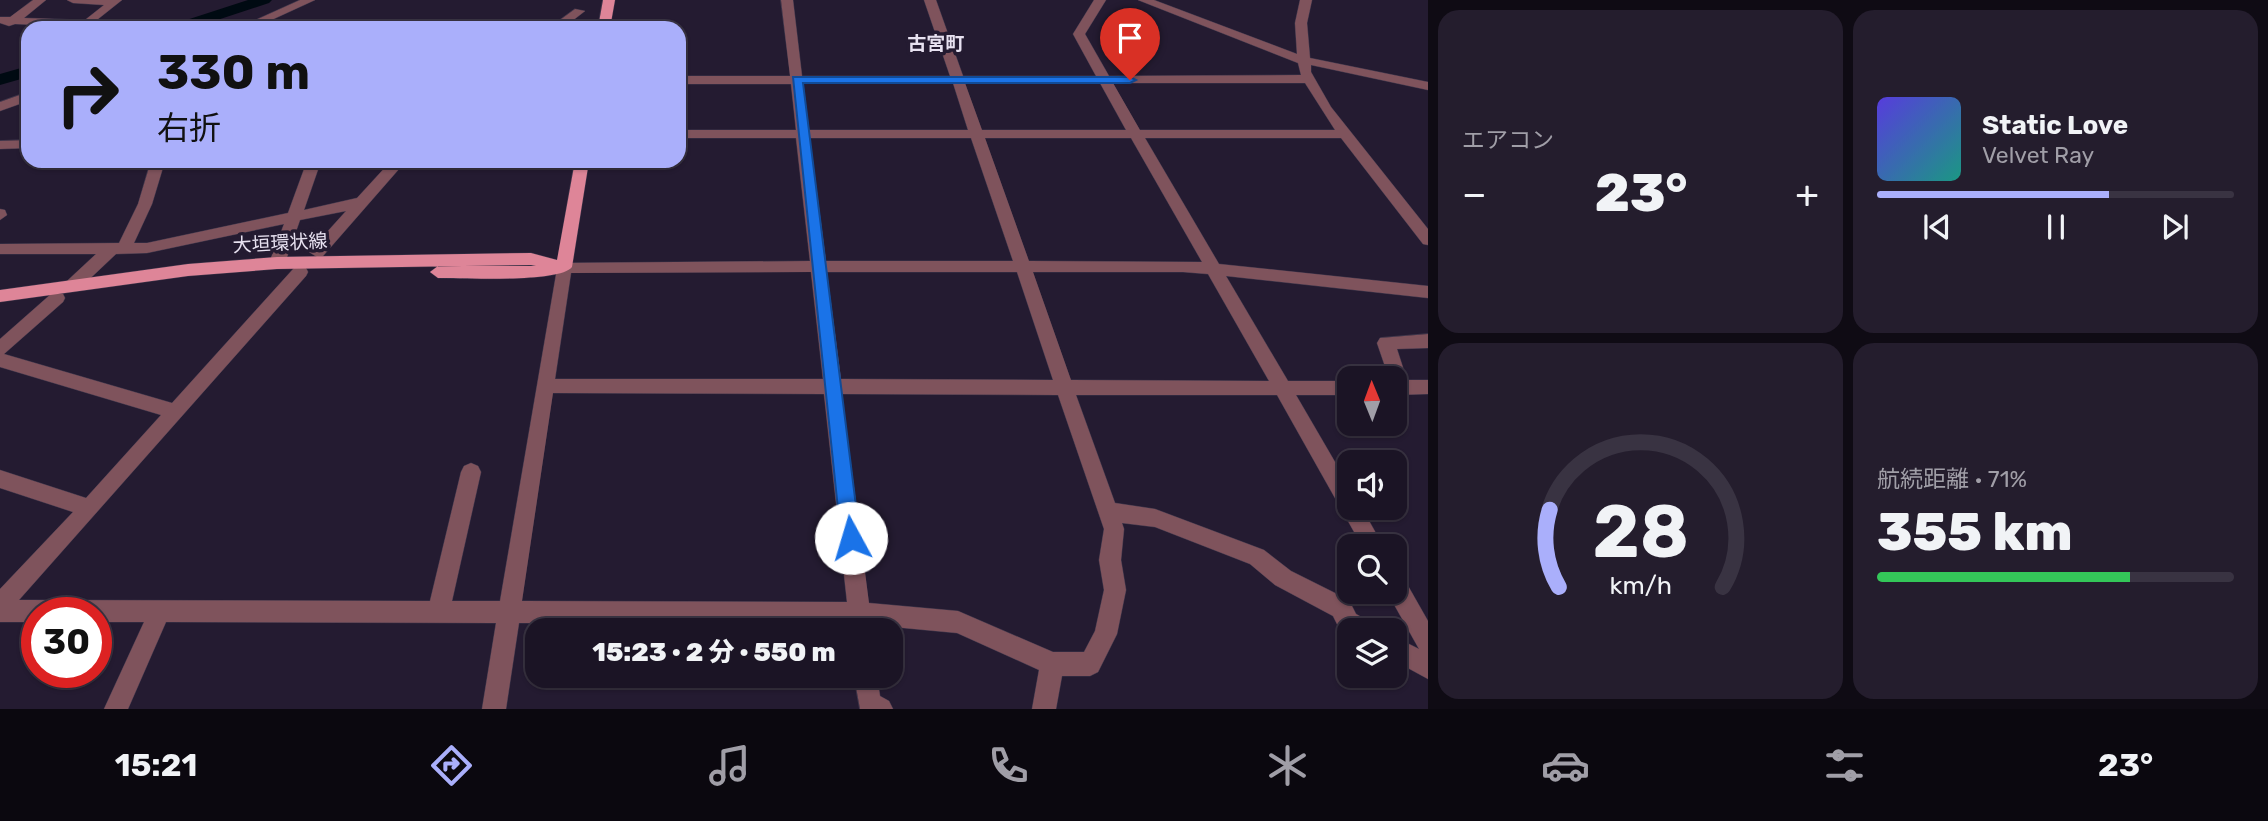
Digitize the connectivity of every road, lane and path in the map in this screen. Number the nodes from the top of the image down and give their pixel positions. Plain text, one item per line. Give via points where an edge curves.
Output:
1 (40, 0) edge
2 (74, 0) edge
3 (309, 0) edge
4 (609, 0) edge
5 (787, 0) edge
6 (930, 0) edge
7 (1100, 0) edge
8 (1144, 0) edge
9 (1306, 0) edge
10 (115, 1) edge
11 (579, 11) dead end
12 (6, 20) edge
13 (26, 21) edge
14 (92, 21) edge
15 (260, 21) edge
16 (565, 21) edge
17 (605, 21) edge
18 (0, 30) edge
19 (1302, 60) junction
20 (797, 79) junction
21 (1309, 79) junction
22 (686, 80) edge
23 (1105, 80) junction
24 (959, 81) junction
25 (1428, 86) edge
26 (21, 98) edge
27 (4, 104) edge
28 (976, 133) junction
29 (1133, 133) junction
30 (686, 134) edge
31 (803, 134) junction
32 (1346, 134) junction
33 (21, 144) edge
34 (0, 145) edge
35 (156, 168) edge
36 (311, 168) edge
37 (393, 168) edge
38 (581, 168) edge
39 (363, 202) junction
40 (293, 217) junction
41 (1428, 240) edge
42 (0, 249) edge
43 (118, 249) junction
44 (277, 262) junction
45 (310, 265) junction
46 (564, 267) junction
47 (819, 267) junction
48 (1025, 267) junction
49 (1214, 268) junction
50 (73, 285) junction
51 (1428, 292) edge
52 (0, 296) edge
53 (57, 298) junction
54 (0, 308) edge
55 (1428, 341) edge
56 (0, 349) edge
57 (0, 360) edge
58 (1392, 366) edge
59 (545, 386) junction
60 (1428, 387) edge
61 (834, 388) junction
62 (1067, 388) junction
63 (1283, 388) junction
64 (1337, 388) edge
65 (1407, 388) edge
66 (174, 411) junction
67 (471, 471) dead end
68 (0, 479) edge
69 (1337, 483) edge
70 (90, 508) junction
71 (1110, 512) junction
72 (1406, 604) edge
73 (0, 605) edge
74 (0, 611) edge
75 (21, 611) edge
76 (112, 611) edge
77 (160, 611) junction
78 (439, 611) junction
79 (510, 611) junction
80 (755, 618) edge
81 (860, 618) edge
82 (1346, 618) edge
83 (903, 621) edge
84 (1428, 643) edge
85 (1407, 655) edge
86 (1052, 664) junction
87 (1428, 667) edge
88 (867, 688) edge
89 (116, 709) edge
90 (494, 709) edge
91 (881, 709) edge
92 (1044, 709) edge

1 - 12 street
2 - 10 street
3 - 15 street
4 - 17 main road
5 - 20 street
6 - 24 street
7 - 23 street via 1079,34
8 - 19 street
9 - 19 street
10 - 14 street
11 - 16 street
12 - 13 street
12 - 18 street
19 - 21 street
19 - 25 street
20 - 22 street
20 - 24 street
20 - 31 street
21 - 23 street
21 - 32 street
23 - 24 street
23 - 29 street
24 - 28 street
26 - 27 street
28 - 29 street
28 - 31 street
28 - 48 street
29 - 32 street
29 - 49 street
30 - 31 street
31 - 47 street
32 - 41 street
33 - 34 street
35 - 43 street via 145,204
36 - 40 street
37 - 39 street
38 - 46 main road
39 - 40 street
39 - 45 street
40 - 43 street via 147,248
40 - 44 street
42 - 43 street
43 - 50 street
44 - 45 main road, 大垣環状線
44 - 50 main road, 大垣環状線
45 - 46 main road, 大垣環状線 via 529,272
45 - 53 main road, 大垣環状線
45 - 66 street
46 - 47 street
46 - 59 street
47 - 48 street
47 - 61 street
48 - 49 street
48 - 62 street
49 - 51 street
49 - 63 street
50 - 52 main road, 大垣環状線
53 - 54 main road, 大垣環状線
53 - 56 street
55 - 58 street via 1386,343
57 - 66 street
59 - 61 street
59 - 79 street
60 - 65 street
61 - 62 street
61 - 81 street
62 - 63 street
62 - 71 street
63 - 64 street
63 - 69 street
66 - 70 street
67 - 78 street
68 - 70 street
70 - 73 street
71 - 82 street via 1155,518 1250,554 1283,578 1341,608
71 - 86 street via 1115,590 1106,634 1090,664
72 - 84 street
74 - 75 street
76 - 77 street
77 - 78 street
77 - 89 street
78 - 79 street
79 - 80 street
79 - 90 street
83 - 86 street via 957,622
85 - 87 street
86 - 92 street
88 - 91 street via 869,703

